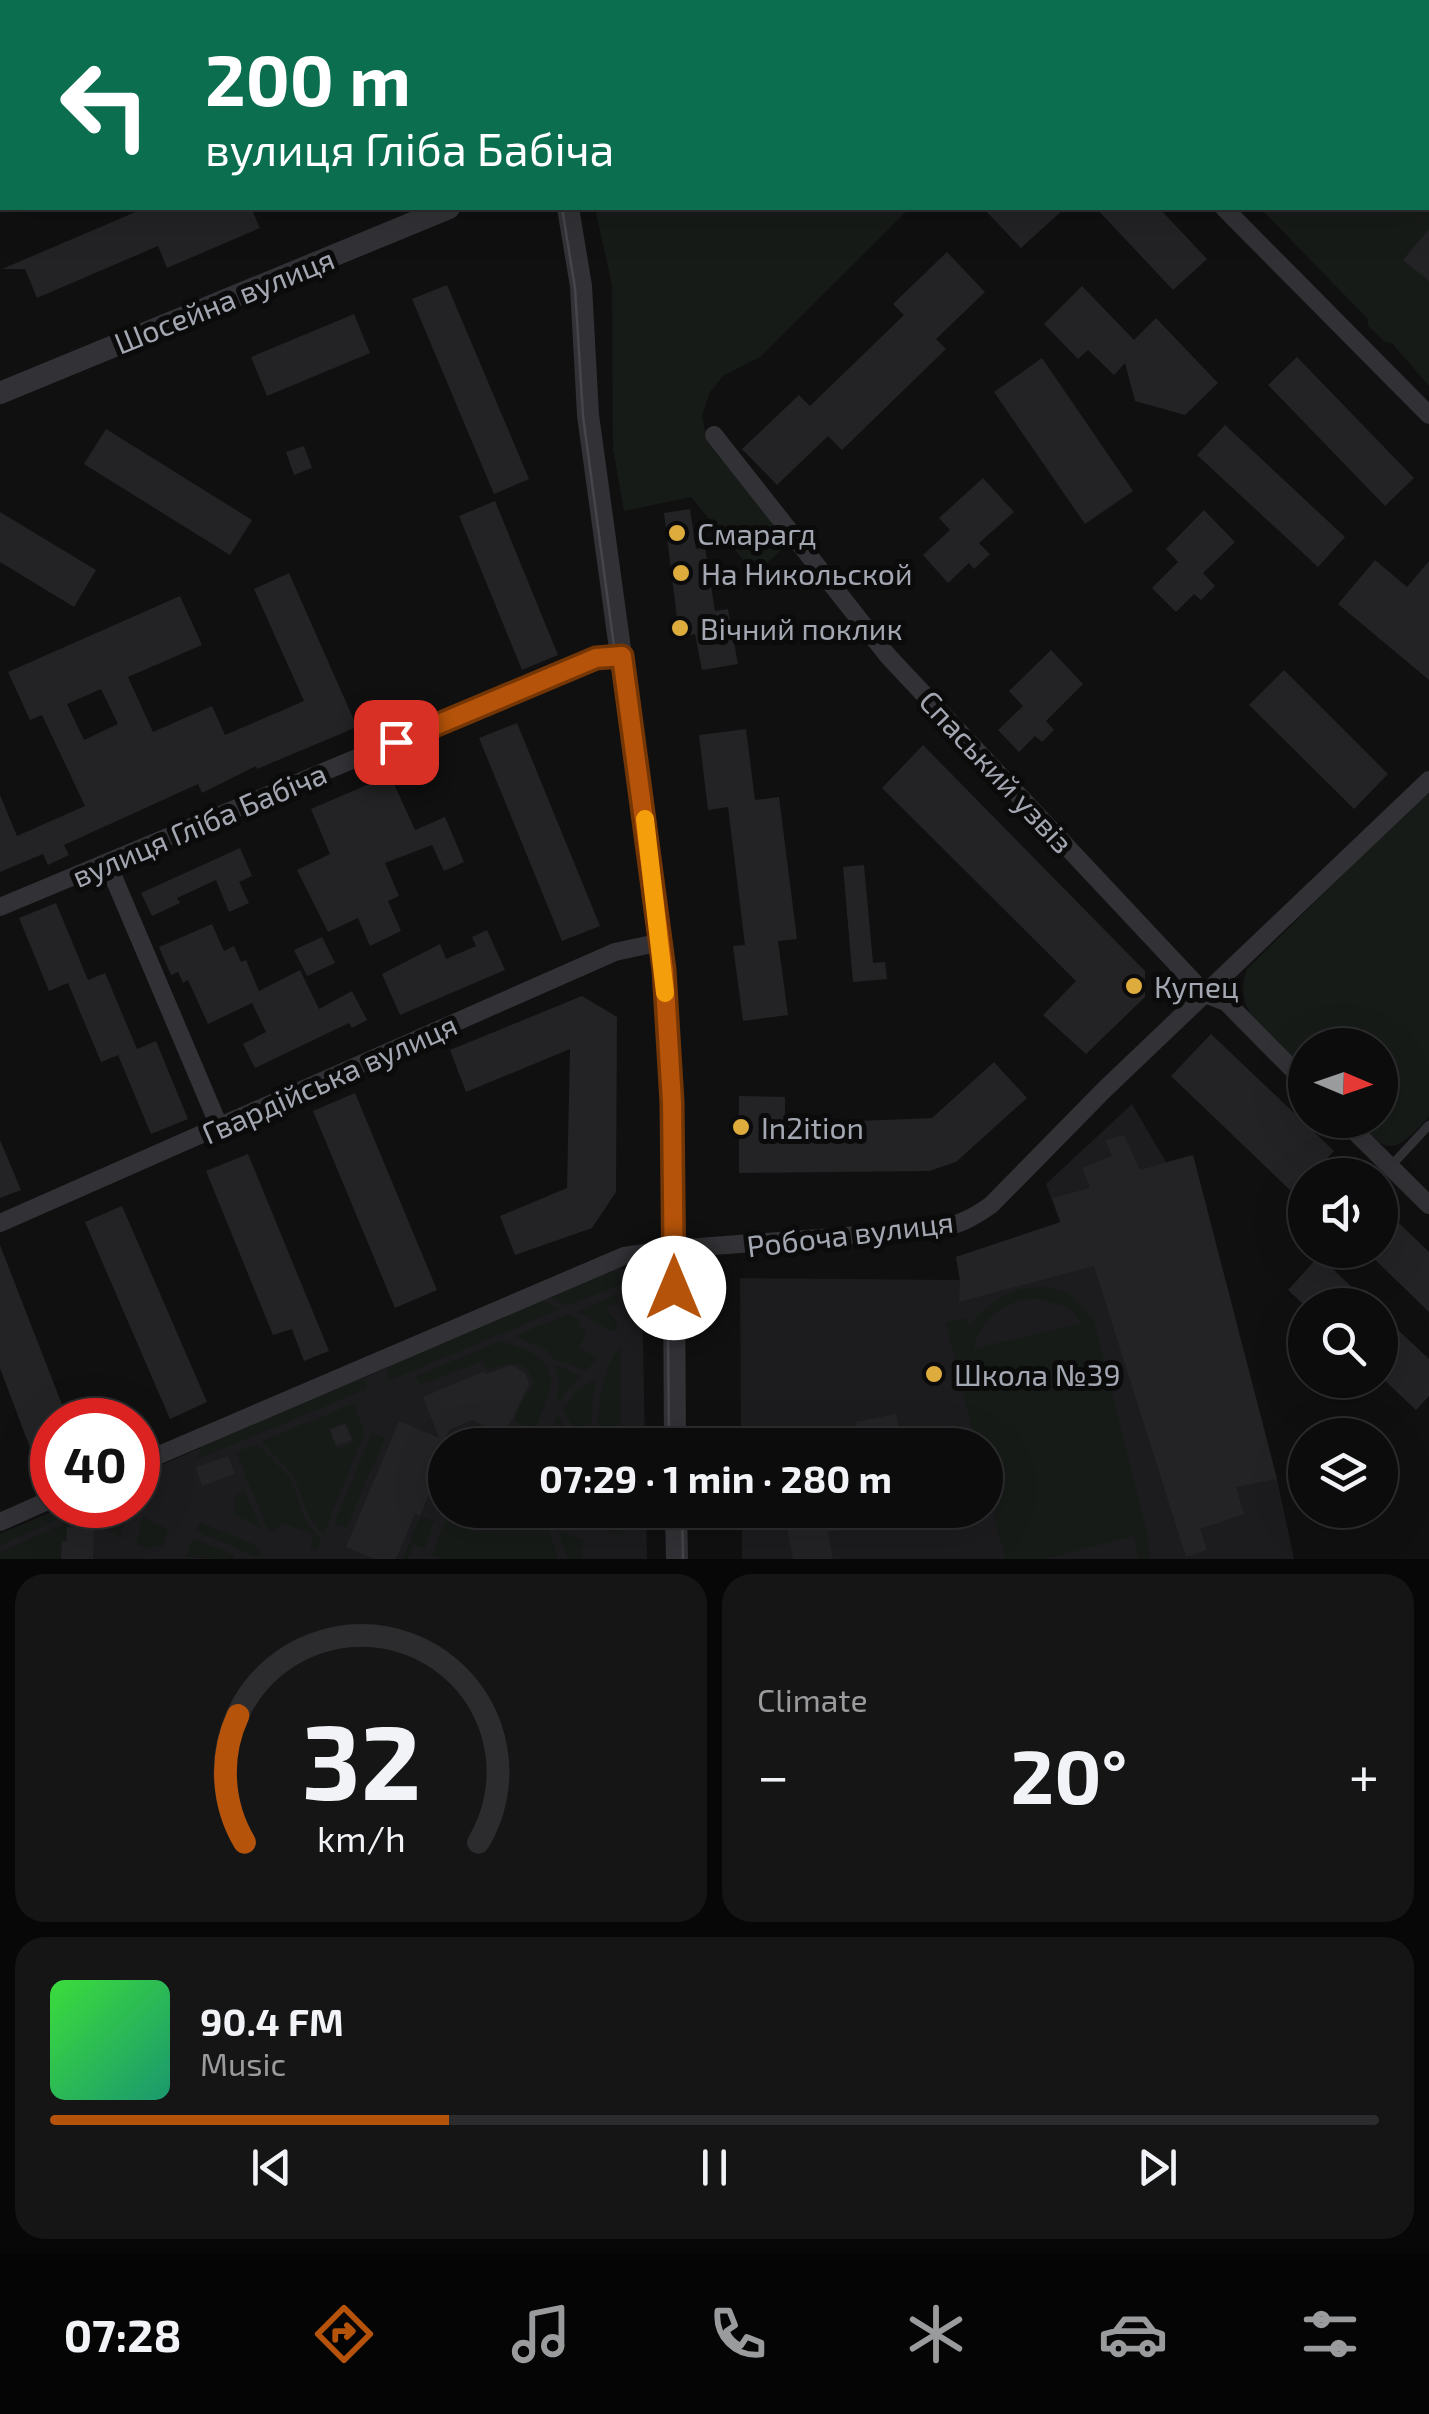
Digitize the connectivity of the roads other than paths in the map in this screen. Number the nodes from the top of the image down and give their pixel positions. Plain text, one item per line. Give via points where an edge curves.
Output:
1 (444, 210) edge
2 (568, 210) edge
3 (1226, 210) edge
4 (0, 393) edge
5 (1429, 415) edge
6 (714, 435) dead end
7 (622, 656) junction
8 (1429, 780) edge
9 (107, 862) junction
10 (0, 907) edge
11 (661, 942) junction
12 (1205, 994) junction
13 (1288, 1065) edge
14 (1429, 1125) edge
15 (219, 1126) junction
16 (1362, 1138) edge
17 (1382, 1158) edge
18 (1398, 1158) edge
19 (1398, 1174) edge
20 (1429, 1204) edge
21 (0, 1223) edge
22 (673, 1249) junction
23 (676, 1428) edge
24 (160, 1455) edge
25 (30, 1509) edge
26 (0, 1522) edge
27 (676, 1528) edge
28 (677, 1559) edge

1 - 4 street, Шосейна вулиця
2 - 7 street
3 - 5 street
6 - 12 street, Спаський узвіз via 888,656
7 - 9 street, вулиця Гліба Бабіча via 596,658
7 - 11 street
8 - 12 street, Робоча вулиця
9 - 10 street, вулиця Гліба Бабіча
9 - 15 street
11 - 15 street, Гвардійська вулиця via 614,952
11 - 22 street
12 - 13 street, Спаський узвіз via 1226,1002
12 - 22 street, Робоча вулиця via 991,1205 958,1225
14 - 18 lane
15 - 21 street, Гвардійська вулиця
16 - 17 street
19 - 20 street
22 - 23 street
22 - 24 street, Робоча вулиця via 604,1263
25 - 26 street
27 - 28 street

